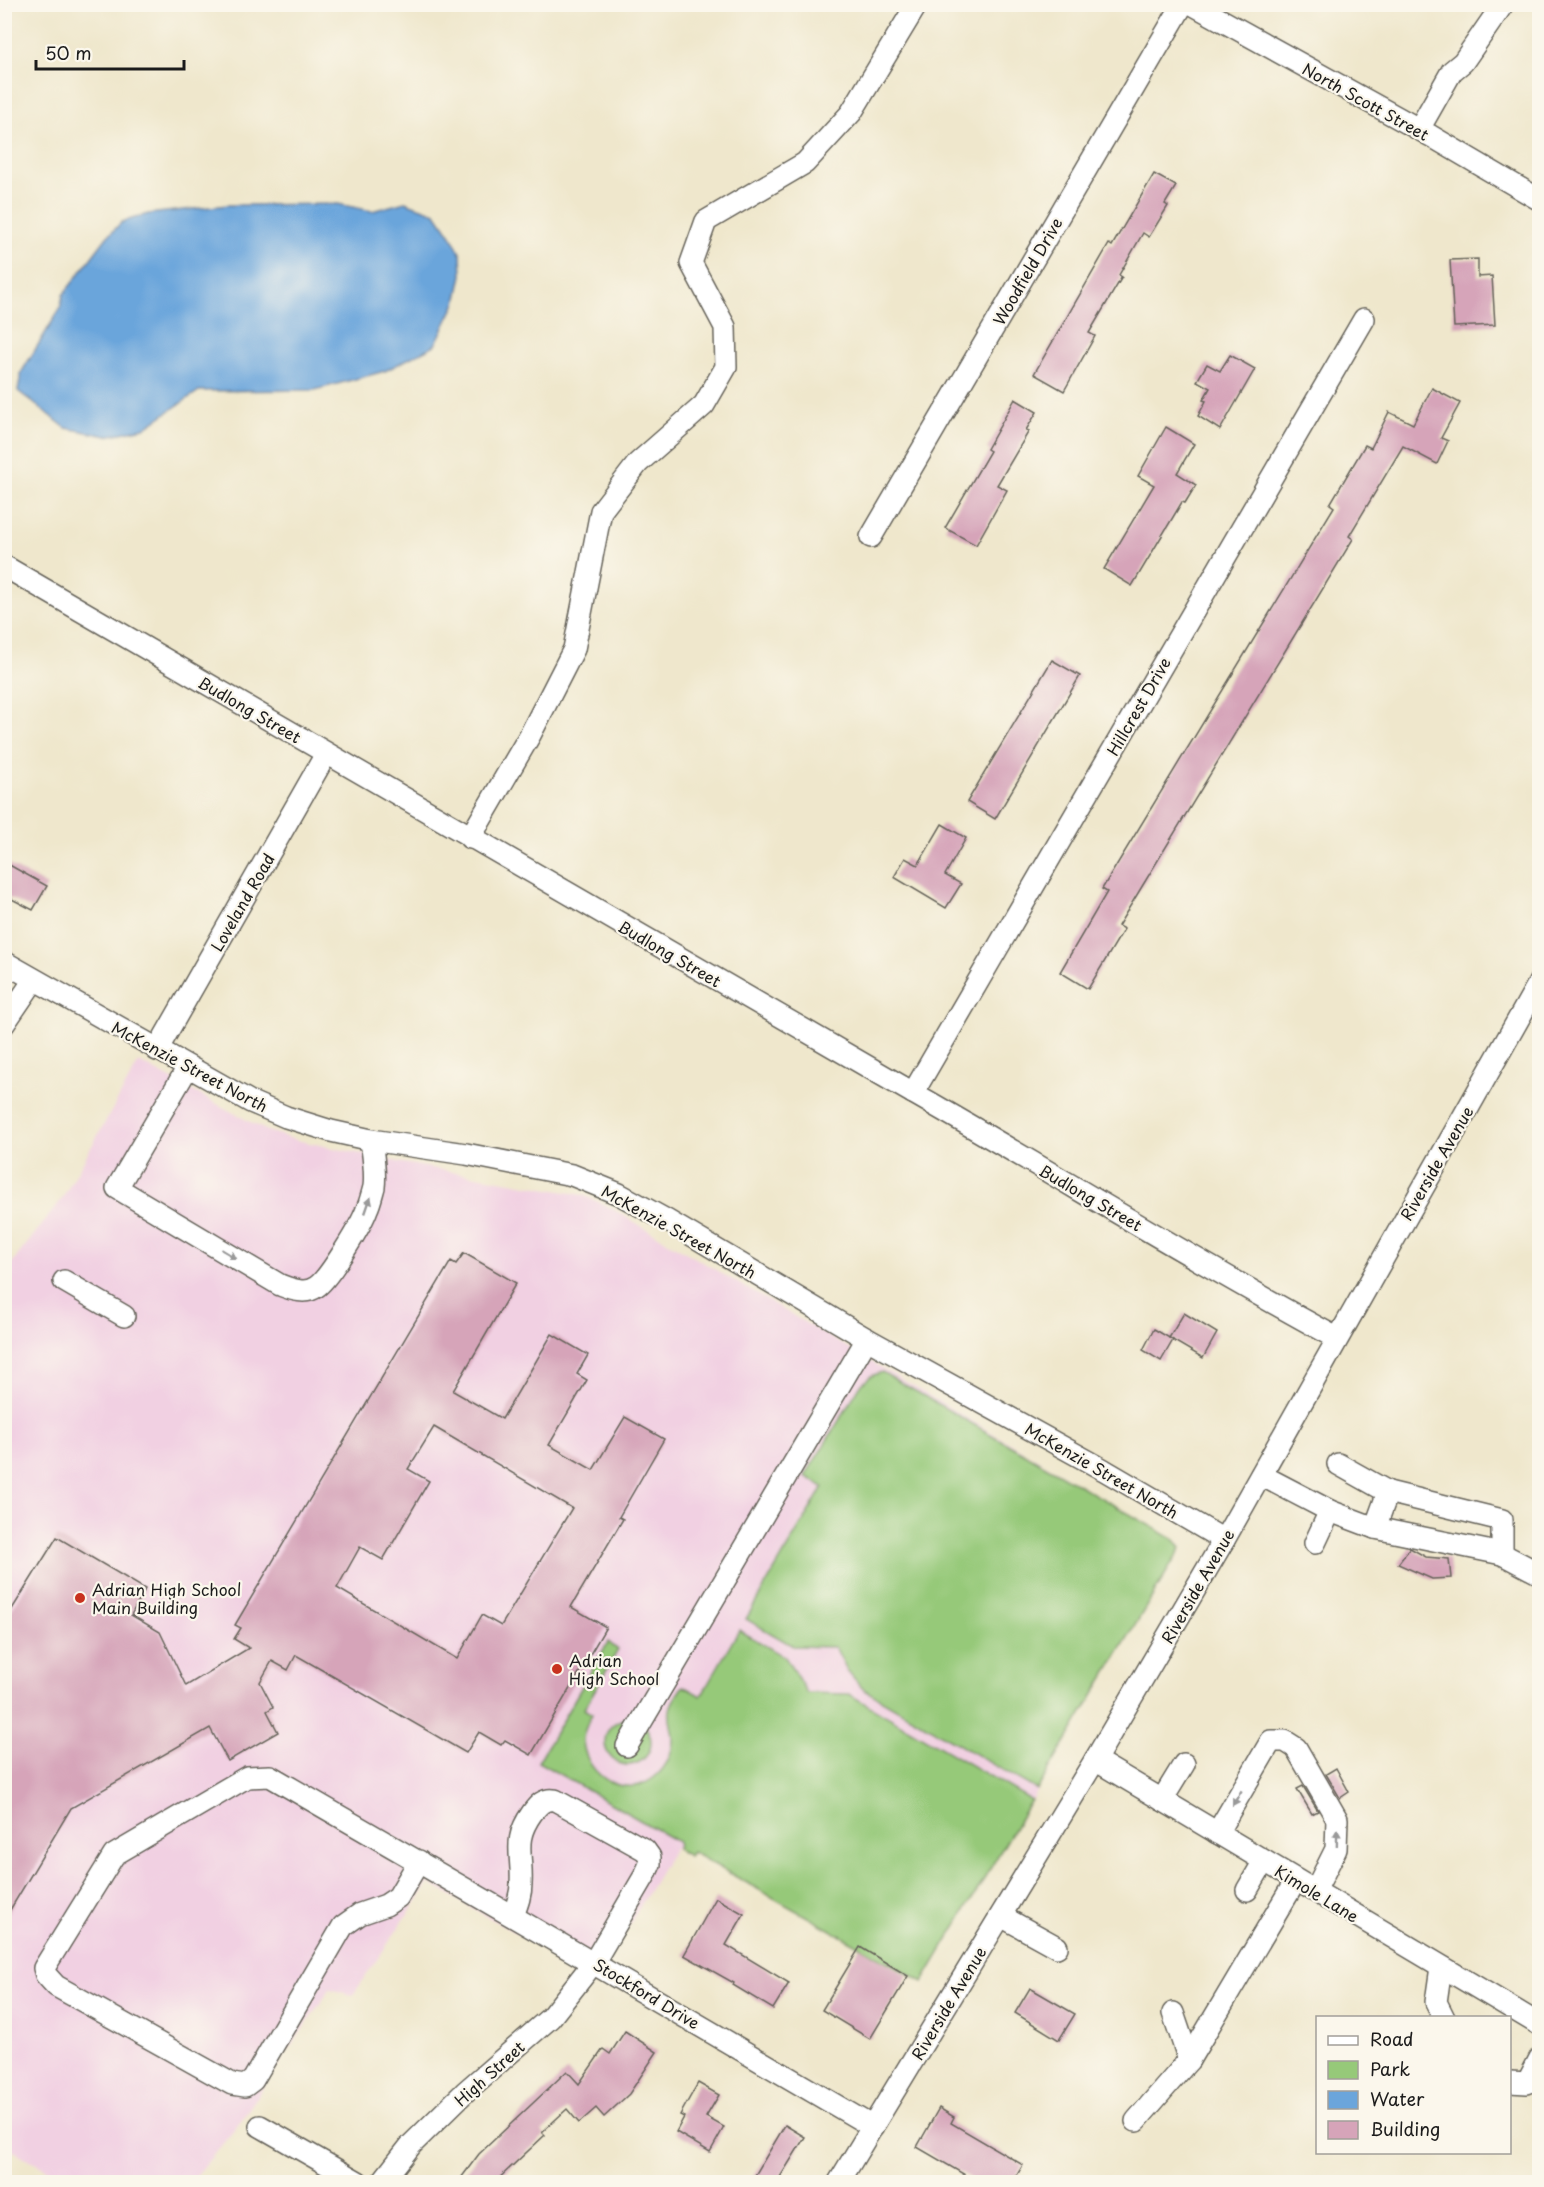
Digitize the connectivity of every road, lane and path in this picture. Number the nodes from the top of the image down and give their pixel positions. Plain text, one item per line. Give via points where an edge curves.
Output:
1 (917, 4) edge
2 (1183, 4) edge
3 (1192, 4) edge
4 (1503, 4) edge
5 (1425, 133) junction
6 (1539, 200) edge
7 (1364, 319) dead end
8 (871, 537) dead end
9 (4, 566) edge
10 (326, 754) junction
11 (470, 838) junction
12 (4, 962) edge
13 (34, 980) junction
14 (1539, 981) edge
15 (4, 1024) edge
16 (157, 1050) junction
17 (188, 1067) junction
18 (913, 1093) junction
19 (371, 1140) junction
20 (64, 1281) dead end
21 (124, 1316) dead end
22 (1337, 1338) junction
23 (867, 1339) junction
24 (1338, 1464) dead end
25 (1261, 1475) junction
26 (1388, 1492) junction
27 (1330, 1511) junction
28 (1375, 1528) junction
29 (1224, 1540) junction
30 (1315, 1543) dead end
31 (1502, 1554) junction
32 (1539, 1574) edge
33 (627, 1746) dead end
34 (1095, 1760) junction
35 (1184, 1764) dead end
36 (1162, 1800) junction
37 (1217, 1833) junction
38 (1264, 1861) junction
39 (420, 1862) junction
40 (1296, 1880) junction
41 (1247, 1890) dead end
42 (1315, 1891) junction
43 (513, 1916) junction
44 (1001, 1916) junction
45 (1057, 1947) dead end
46 (594, 1962) junction
47 (1441, 1967) junction
48 (1173, 2013) dead end
49 (1443, 2016) edge
50 (1539, 2025) edge
51 (1539, 2058) edge
52 (1189, 2060) junction
53 (1511, 2082) edge
54 (1136, 2121) dead end
55 (260, 2126) dead end
56 (873, 2127) junction
57 (358, 2182) edge
58 (382, 2182) edge
59 (839, 2182) edge

1 - 11 street via 851,113 805,163 706,221 691,262 725,327 726,367 704,405 638,463 601,511 574,649
2 - 8 street, Woodfield Drive
3 - 5 street, North Scott Street
4 - 5 street via 1463,62 1452,71
5 - 6 street, North Scott Street
7 - 18 street, Hillcrest Drive
9 - 10 street, Budlong Street
10 - 11 street, Budlong Street
10 - 16 street, Loveland Road
11 - 18 street, Budlong Street
12 - 13 street, McKenzie Street North
13 - 15 street
13 - 16 street, McKenzie Street North
14 - 22 street, Riverside Avenue
16 - 17 street, McKenzie Street North
17 - 19 street, McKenzie Street North via 286,1117
17 -> 19 street via 117,1188 280,1285 306,1291 317,1287 334,1265 367,1211 374,1187
18 - 22 street, Budlong Street via 1265,1300
19 - 23 street, McKenzie Street North via 572,1174 620,1194
20 - 21 street
22 - 25 street, Riverside Avenue
23 - 29 street, McKenzie Street North
23 - 33 street
24 - 26 street
25 - 27 street
25 - 29 street, Riverside Avenue
26 - 28 street
26 - 31 street via 1502,1520
27 - 28 street
27 - 30 street
28 - 31 street
29 - 34 street, Riverside Avenue
31 - 32 street
34 - 36 street, Kimole Lane
34 - 44 street, Riverside Avenue
35 - 36 street
36 - 37 street, Kimole Lane
37 - 38 street, Kimole Lane
42 -> 37 street via 1336,1849 1337,1819 1296,1748 1285,1741 1271,1741
38 - 40 street, Kimole Lane
38 - 41 street
39 - 39 street, Stockford Drive via 270,1776 247,1777 114,1855 44,1968 46,1975 56,1986 232,2084 245,2086 254,2080 344,1926 360,1914 398,1897
39 - 43 street, Stockford Drive
40 - 42 street, Kimole Lane
40 - 52 street
42 - 47 street, Kimole Lane
43 - 46 street, Stockford Drive
43 - 46 street, High Street via 522,1882 521,1834 539,1804 555,1800 645,1850 650,1857 645,1875
44 - 45 street
44 - 56 street, Riverside Avenue
46 - 56 street, Stockford Drive
46 - 58 street, High Street via 550,2018 411,2145
47 - 49 street via 1436,2002
47 - 50 street, Kimole Lane
48 - 52 street
51 - 53 street via 1527,2083
52 - 54 street
55 - 57 street
56 - 59 street, Riverside Avenue

